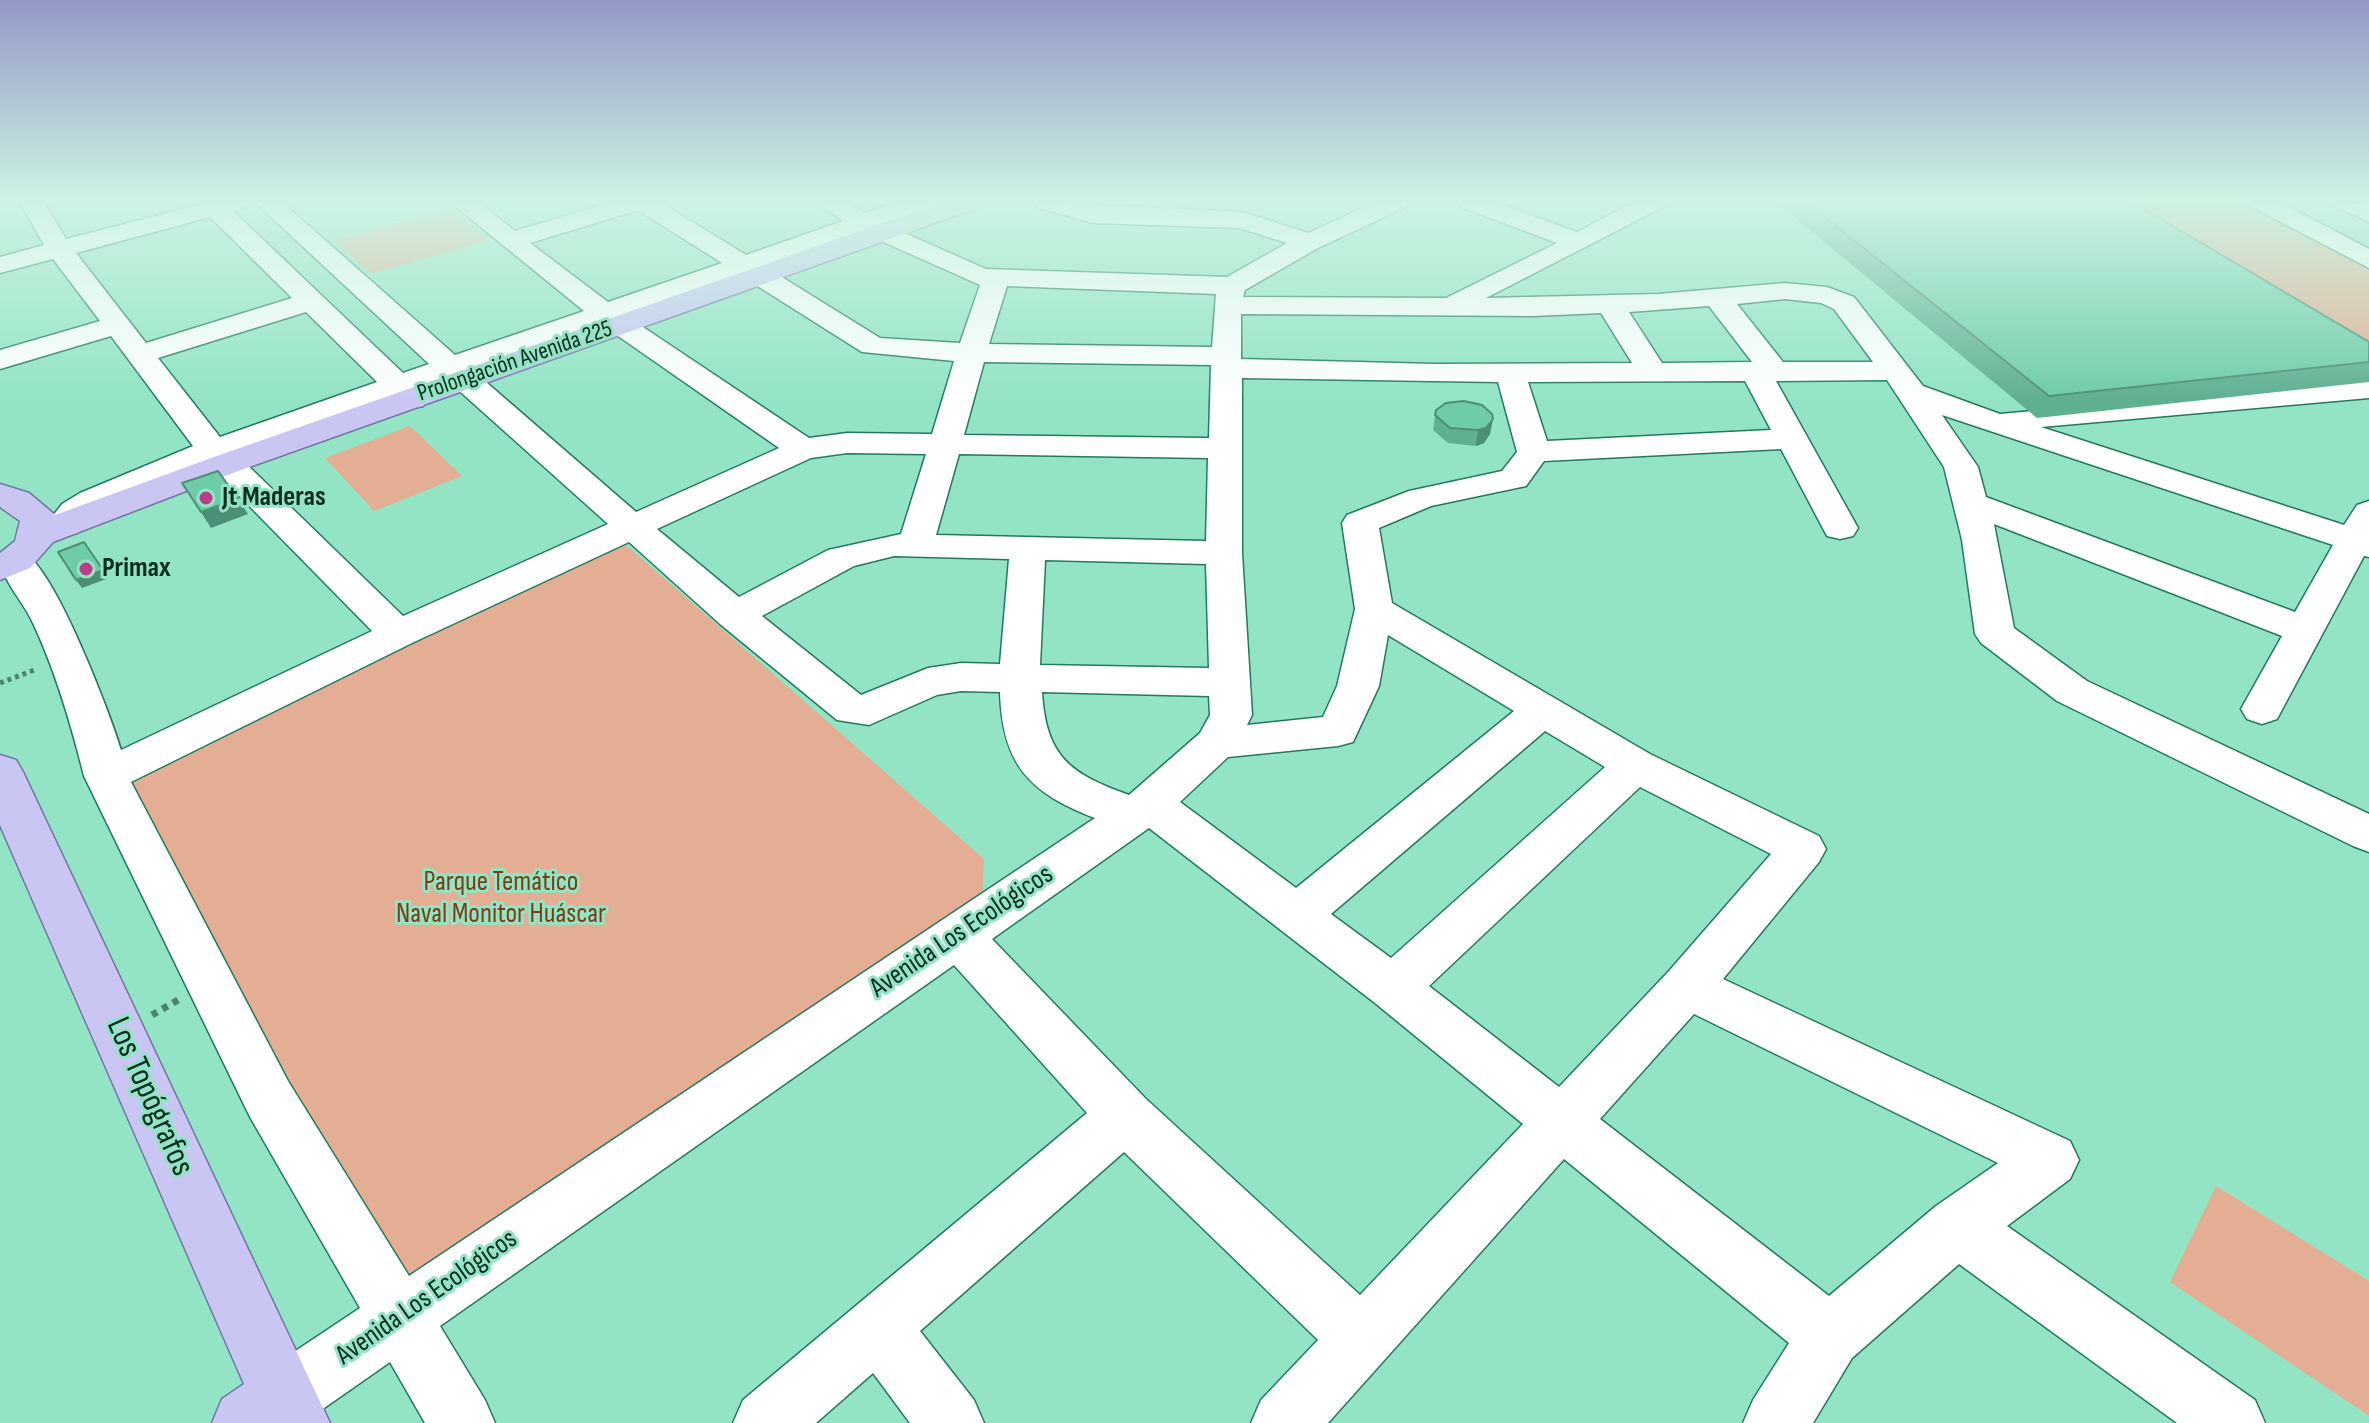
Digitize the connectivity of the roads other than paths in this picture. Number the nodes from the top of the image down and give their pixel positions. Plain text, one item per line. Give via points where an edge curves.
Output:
1 (74, 268) edge
2 (280, 268) edge
3 (340, 268) edge
4 (548, 268) edge
5 (749, 268) edge
6 (756, 268) edge
7 (957, 268) edge
8 (1042, 268) edge
9 (1120, 268) edge
10 (1270, 268) edge
11 (1527, 268) edge
12 (752, 270) junction
13 (996, 279) junction
14 (1230, 296) junction
15 (1717, 297) junction
16 (310, 301) junction
17 (1610, 304) junction
18 (1443, 307) junction
19 (613, 319) junction
20 (118, 325) junction
21 (1522, 346) junction
22 (970, 353) junction
23 (141, 354) junction
24 (0, 360) edge
25 (1226, 362) junction
26 (1764, 371) junction
27 (1653, 372) junction
28 (456, 374) junction
29 (1904, 382) junction
30 (2369, 389) edge
31 (405, 392) junction
32 (2315, 394) junction
33 (2369, 410) edge
34 (1990, 422) junction
35 (1791, 439) junction
36 (947, 444) junction
37 (1225, 448) junction
38 (803, 449) junction
39 (1534, 452) junction
40 (220, 457) junction
41 (0, 495) edge
42 (1970, 503) junction
43 (631, 526) junction
44 (1840, 528) dead end
45 (2363, 532) edge
46 (915, 546) junction
47 (29, 547) edge
48 (1028, 548) junction
49 (1224, 553) junction
50 (1374, 609) junction
51 (734, 615) junction
52 (2305, 630) junction
53 (398, 634) junction
54 (1019, 677) junction
55 (1230, 682) junction
56 (2262, 709) dead end
57 (1543, 710) junction
58 (1216, 743) junction
59 (1635, 765) junction
60 (106, 776) junction
61 (4, 791) edge
62 (1142, 810) junction
63 (2369, 834) edge
64 (1295, 916) junction
65 (957, 935) junction
66 (1687, 986) junction
67 (1393, 988) junction
68 (1125, 1116) junction
69 (1561, 1123) junction
70 (1957, 1227) junction
71 (400, 1317) junction
72 (878, 1328) junction
73 (1830, 1336) junction
74 (1361, 1338) junction
75 (275, 1414) edge
76 (462, 1423) edge
77 (766, 1423) edge
78 (951, 1423) edge
79 (1284, 1423) edge
80 (1776, 1423) edge
81 (2232, 1423) edge

1 - 20 street
2 - 16 street
3 - 28 street
4 - 19 street
5 - 12 street
6 - 12 street, Prolongación Avenida 225
7 - 13 street
8 - 13 street
9 - 14 street
10 - 14 street
11 - 18 street
12 - 19 street, Prolongación Avenida 225
12 - 22 street via 873,346
13 - 22 street
14 - 18 street
14 - 25 street, Avenida Los Ecológicos
15 - 17 street
15 - 26 street
15 - 29 street via 1785,291 1827,295 1854,311
16 - 23 street
16 - 31 street
17 - 21 street
17 - 27 street
18 - 21 street
19 - 28 main road, Prolongación Avenida 225
19 - 38 street
20 - 23 street
20 - 24 street
21 - 25 street
21 - 27 street
21 - 39 street
22 - 25 street
22 - 36 street
23 - 40 street
25 - 37 street, Avenida Los Ecológicos
26 - 27 street
26 - 29 street
26 - 35 street
28 - 31 main road, Prolongación Avenida 225
28 - 43 street
29 - 34 street
29 - 42 street via 1961,467
30 - 32 street
31 - 40 main road, Prolongación Avenida 225
32 - 33 street
32 - 34 street
34 - 45 street via 2258,506
35 - 39 street
35 - 44 street
36 - 37 street
36 - 38 street via 847,443
36 - 46 street
37 - 49 street, Avenida Los Ecológicos
38 - 43 street
39 - 50 street via 1514,479 1421,498 1360,523
40 - 47 main road, Prolongación Avenida 225
40 - 53 street
41 - 47 main road via 39,518
42 - 52 street
42 - 63 street via 1995,634 2072,691
43 - 51 street
43 - 53 street
45 - 52 street
46 - 48 street
46 - 51 street via 894,545 841,558
47 - 60 street via 35,592 52,622
48 - 49 street
48 - 54 street
49 - 55 street, Avenida Los Ecológicos
50 - 57 street
50 - 58 street via 1358,686 1338,731
51 - 54 street via 860,712 928,682
52 - 56 street
53 - 60 street
54 - 55 street
54 - 62 street via 1032,752 1047,774 1065,788
55 - 58 street, Avenida Los Ecológicos via 1231,715
57 - 59 street
57 - 64 street
58 - 62 street, Avenida Los Ecológicos
59 - 66 street via 1803,849
59 - 67 street
60 - 71 street via 269,1099
61 - 75 main road, Los Topógrafos via 119,1033
62 - 64 street
62 - 65 street, Avenida Los Ecológicos
64 - 67 street
65 - 68 street
65 - 71 street, Avenida Los Ecológicos
66 - 69 street
66 - 70 street via 2050,1160
67 - 69 street
68 - 72 street
68 - 74 street
69 - 73 street
69 - 74 street
70 - 73 street
70 - 81 street
71 - 75 street, Avenida Los Ecológicos
71 - 76 street
72 - 77 street
72 - 78 street
73 - 80 street
74 - 79 street

